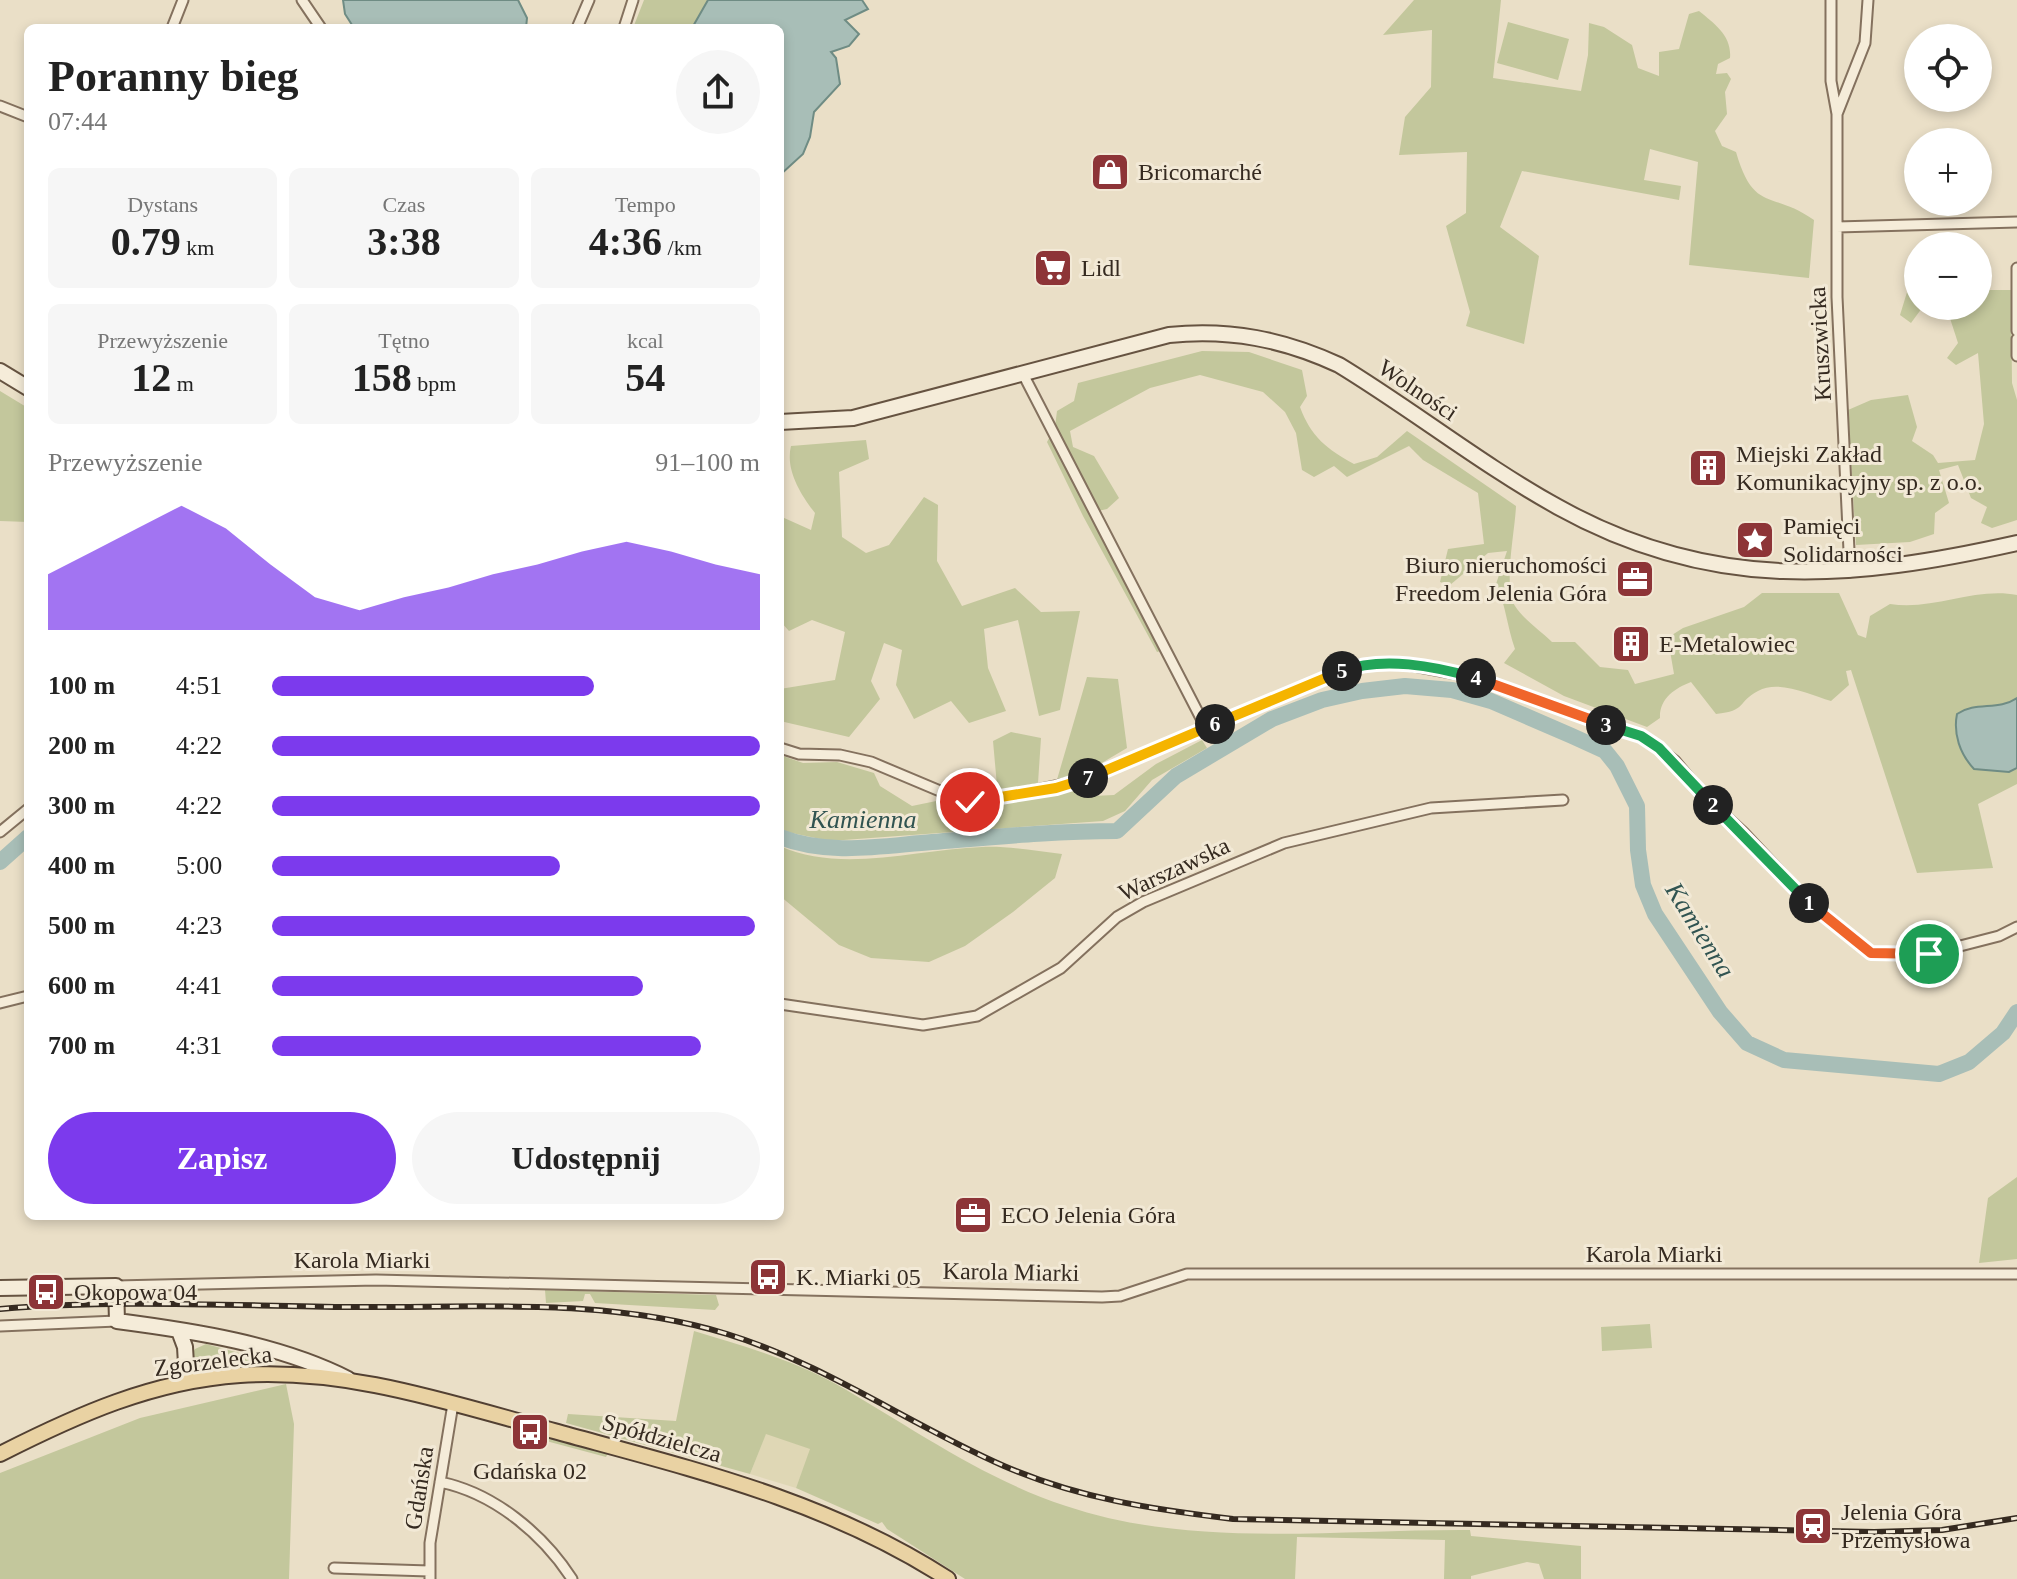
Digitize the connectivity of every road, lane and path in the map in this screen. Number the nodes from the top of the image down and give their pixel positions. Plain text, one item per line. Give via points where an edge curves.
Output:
1 (183, 0) edge
2 (302, 0) edge
3 (589, 0) edge
4 (633, 0) edge
5 (1831, 0) edge
6 (1868, 0) edge
7 (174, 24) edge
8 (318, 24) edge
9 (579, 24) edge
10 (625, 24) edge
11 (0, 106) edge
12 (1837, 114) junction
13 (24, 115) edge
14 (2017, 222) edge
15 (1837, 227) junction
16 (2017, 268) edge
17 (2017, 331) edge
18 (2017, 339) edge
19 (2017, 356) edge
20 (0, 371) edge
21 (1023, 374) junction
22 (24, 381) edge
23 (784, 422) edge
24 (2017, 543) edge
25 (1850, 572) junction
26 (1206, 728) junction
27 (784, 749) edge
28 (1563, 800) dead end
29 (24, 812) edge
30 (0, 832) edge
31 (2017, 927) edge
32 (24, 997) edge
33 (0, 1003) edge
34 (784, 1005) edge
35 (2017, 1274) edge
36 (116, 1286) junction
37 (0, 1288) edge
38 (117, 1321) junction
39 (0, 1326) edge
40 (179, 1331) junction
41 (348, 1379) junction
42 (187, 1381) junction
43 (453, 1404) junction
44 (0, 1454) edge
45 (440, 1482) junction
46 (334, 1568) dead end
47 (430, 1575) edge
48 (572, 1579) edge
49 (948, 1579) edge

1 - 7 street
2 - 8 street
3 - 9 street
4 - 10 street
5 - 12 street, Kruszwicka via 1831,81
6 - 12 street, Kruszwicka via 1865,43
11 - 13 street
12 - 15 street, Kruszwicka
14 - 15 street
15 - 25 street, Kruszwicka
16 - 17 street
18 - 19 street
20 - 22 street
21 - 23 street, Wolności via 853,418
21 - 25 street, Wolności via 1169,335 1246,334 1274,340 1339,365 1534,493 1632,541 1742,568
21 - 26 street
24 - 25 street, Wolności via 1905,567
26 - 27 street via 1083,780 970,802 871,762
26 - 31 street via 1358,665 1403,664 1473,677 1641,736 1659,748 1815,909 1871,953 1929,954
28 - 34 street, Warszawska via 1431,808 1284,843 1143,902 1117,917 1061,968 977,1016 923,1025
29 - 30 street
32 - 33 street
35 - 36 street, Karola Miarki via 1187,1274 1102,1297 376,1280
36 - 37 street, Karola Miarki
36 - 38 street
38 - 39 street
38 - 40 street
40 - 41 street via 316,1364
40 - 42 street
41 - 42 main road, Zgorzelecka via 300,1374
41 - 43 main road, Spółdzielcza
42 - 44 main road, Zgorzelecka via 86,1412
43 - 45 street, Gdańska
43 - 49 main road, Spółdzielcza via 806,1505 877,1536
45 - 47 street, Gdańska
45 - 48 street via 522,1523
46 - 47 street

